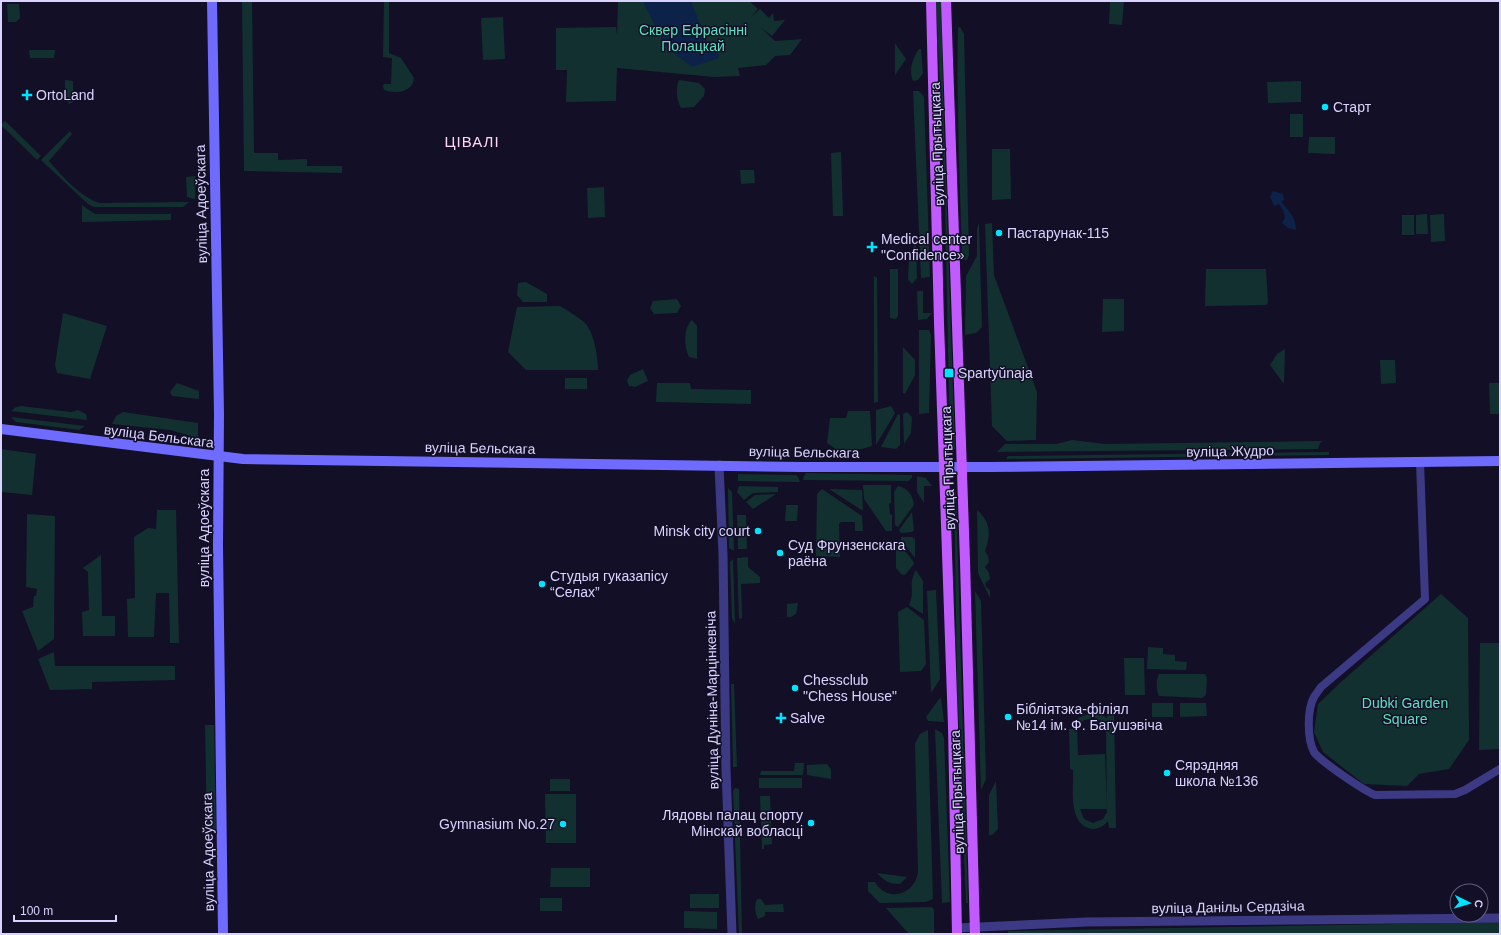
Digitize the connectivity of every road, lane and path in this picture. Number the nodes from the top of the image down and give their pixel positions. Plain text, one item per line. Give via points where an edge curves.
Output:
1 (212, 1) edge
2 (931, 1) edge
3 (946, 1) edge
4 (1, 429) edge
5 (218, 457) junction
6 (1500, 461) edge
7 (1420, 462) junction
8 (719, 466) junction
9 (943, 467) junction
10 (961, 467) junction
11 (1500, 769) edge
12 (1500, 918) edge
13 (995, 930) edge
14 (957, 931) edge
15 (975, 931) edge
16 (223, 934) edge
17 (732, 934) edge

1 - 5 main road, вуліца Адоеўскага
2 - 9 main road, вуліца Прытыцкага
3 - 10 main road, вуліца Прытыцкага
4 - 5 main road, вуліца Бельскага
5 - 8 main road, вуліца Бельскага
5 - 16 main road, вуліца Адоеўскага
6 - 7 main road, вуліца Жудро
7 - 10 main road, вуліца Жудро
7 - 11 street via 1425,599 1321,687 1311,704 1308,733 1310,744 1315,754 1364,790 1375,794 1455,794
8 - 9 main road, вуліца Бельскага
8 - 17 street, вуліца Дуніна-Марцінкевіча
9 - 10 main road, вуліца Бельскага
9 - 14 main road, вуліца Прытыцкага via 953,726
10 - 15 main road, вуліца Прытыцкага
12 - 13 street, вуліца Данілы Сердзіча via 1086,922
13 - 15 street, вуліца Данілы Сердзіча
14 - 15 street, вуліца Данілы Сердзіча

